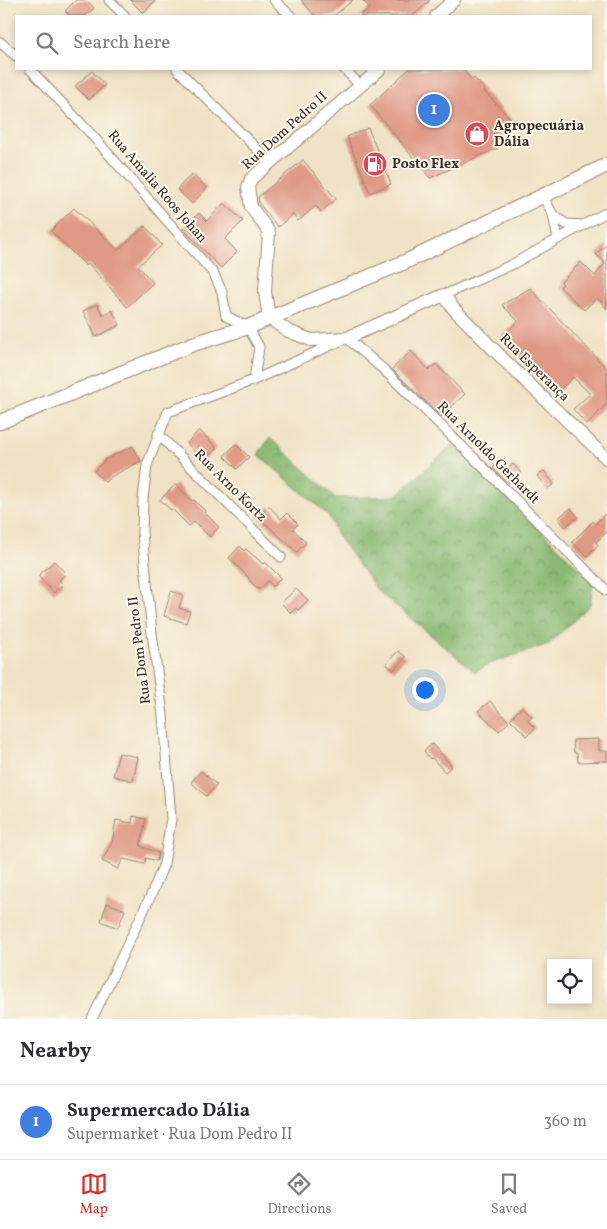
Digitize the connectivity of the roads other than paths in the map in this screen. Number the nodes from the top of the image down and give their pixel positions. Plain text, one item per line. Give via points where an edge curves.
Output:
1 (108, 0) edge
2 (274, 0) edge
3 (447, 2) edge
4 (124, 15) edge
5 (290, 15) edge
6 (437, 15) edge
7 (0, 42) edge
8 (15, 55) edge
9 (31, 70) edge
10 (178, 70) edge
11 (345, 70) edge
12 (379, 70) edge
13 (360, 85) junction
14 (270, 162) junction
15 (607, 165) edge
16 (543, 196) junction
17 (607, 212) edge
18 (553, 215) junction
19 (583, 225) junction
20 (558, 239) junction
21 (444, 295) junction
22 (269, 318) junction
23 (248, 328) junction
24 (347, 338) junction
25 (254, 380) junction
26 (0, 422) edge
27 (158, 434) junction
28 (607, 460) edge
29 (281, 557) dead end
30 (607, 590) edge
31 (92, 1019) edge

1 - 4 street
2 - 5 street
3 - 6 street
7 - 8 street
9 - 23 street, Rua Amalia Roos Johan via 214,274 222,292 226,316
10 - 14 street
11 - 13 street
12 - 13 street, Rua Dom Pedro II
13 - 14 street, Rua Dom Pedro II
14 - 22 street, Rua Dom Pedro II via 251,179 248,187 251,207 269,232 265,292
15 - 16 main road
16 - 18 street
16 - 22 main road via 405,262
17 - 19 street
18 - 19 street via 566,224
18 - 20 street
19 - 20 street
20 - 21 street via 511,265
21 - 24 street
21 - 28 street, Rua Esperança via 498,355
22 - 23 main road
22 - 24 street via 288,331 312,340
23 - 25 street via 259,347
23 - 26 main road via 193,344
24 - 25 street, Rua Dom Pedro II
24 - 30 street, Rua Arnoldo Gerhardt via 384,370
25 - 27 street, Rua Dom Pedro II via 168,412
27 - 29 street, Rua Arno Kortz
27 - 31 street, Rua Dom Pedro II via 147,465 142,533 163,714 170,819 164,864

